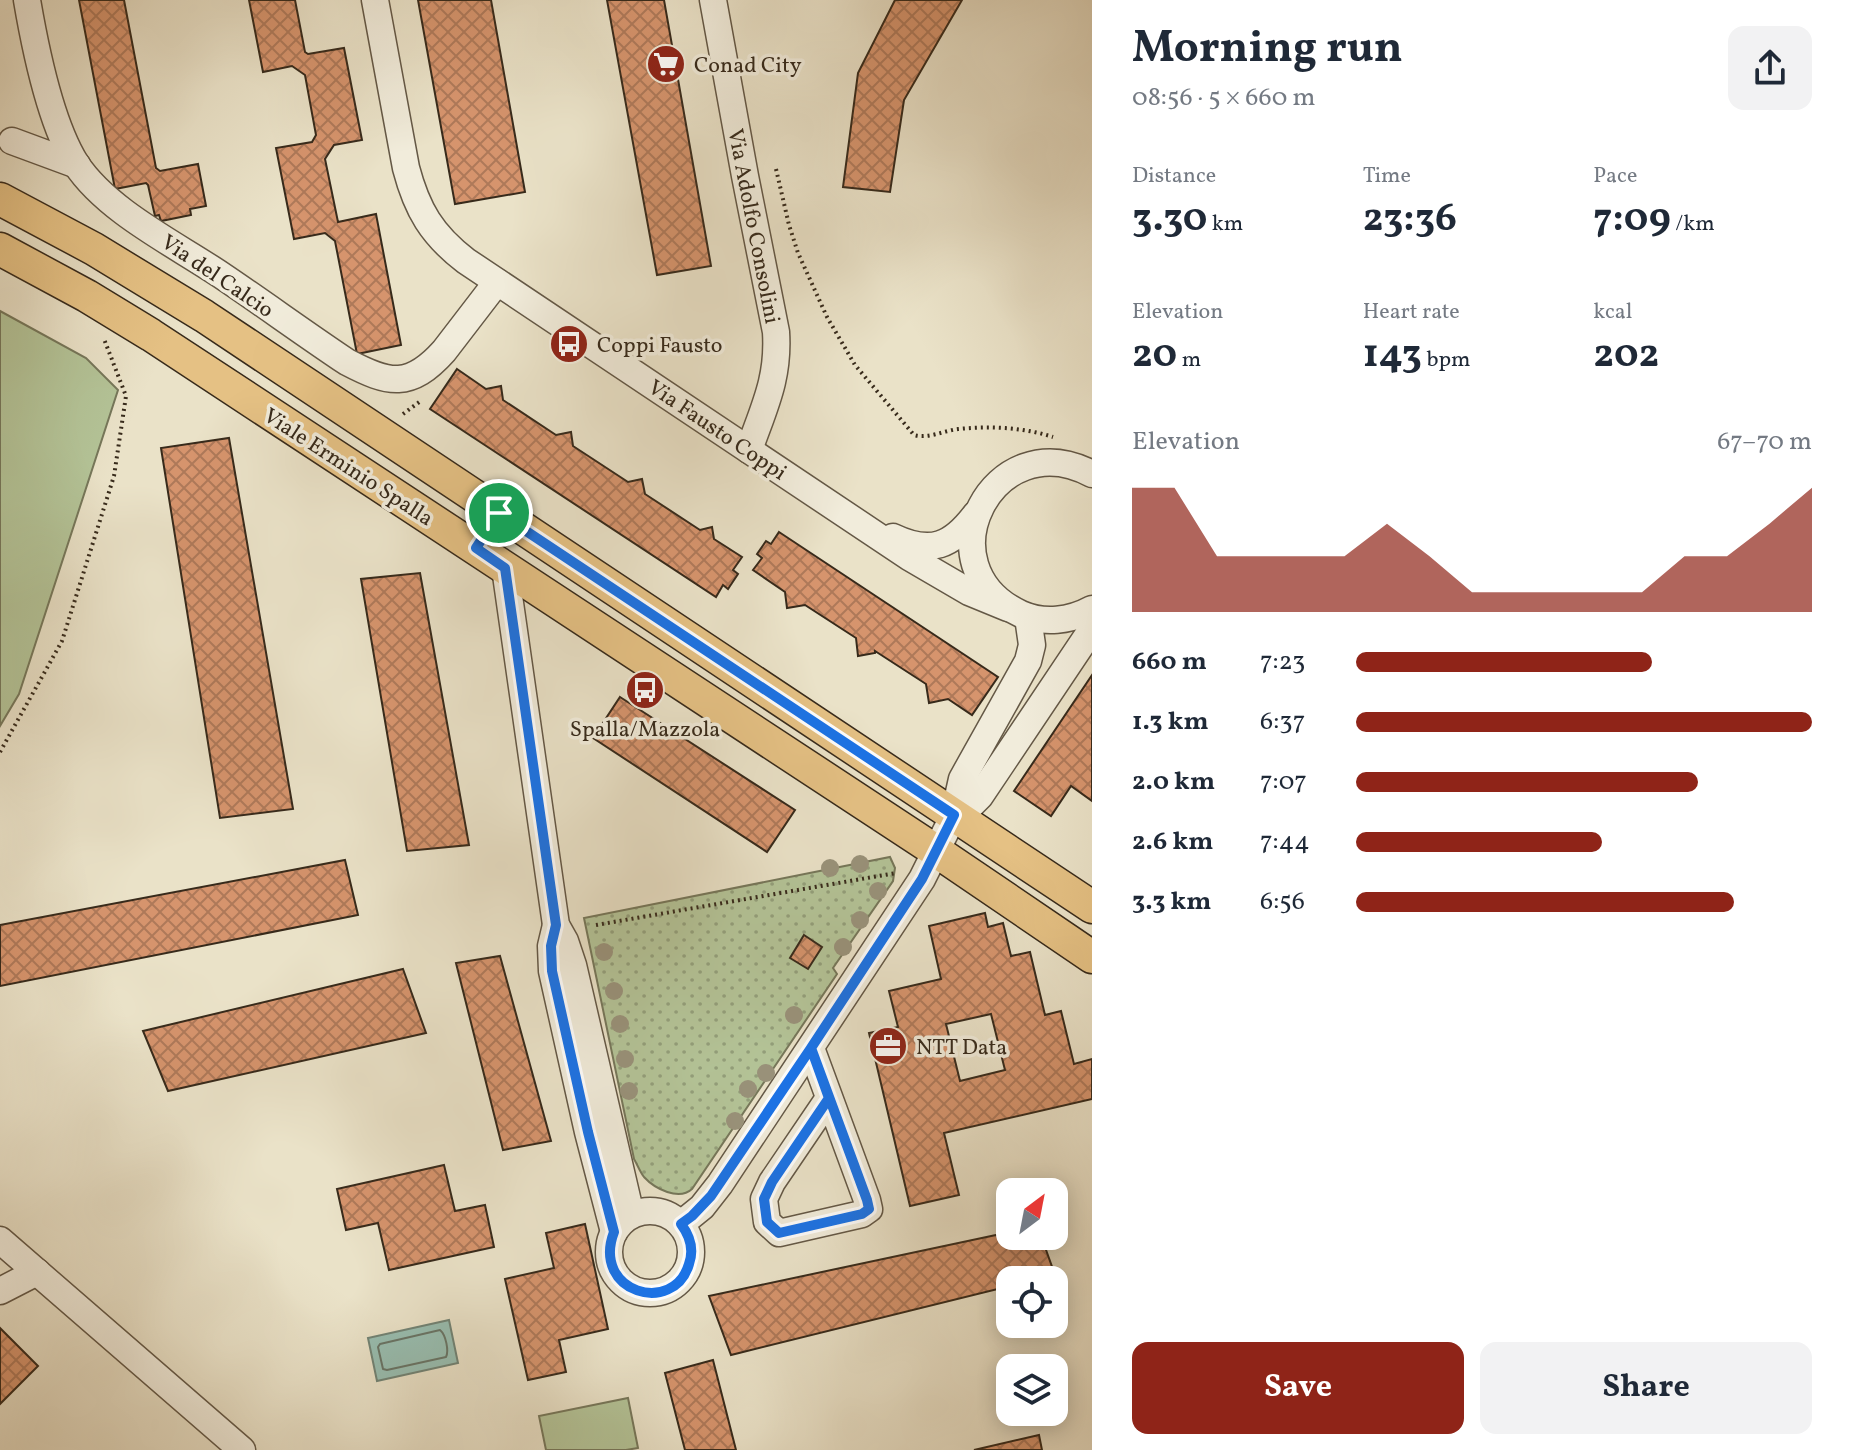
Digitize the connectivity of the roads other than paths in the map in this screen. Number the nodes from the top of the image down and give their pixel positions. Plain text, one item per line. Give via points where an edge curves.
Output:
1 (27, 0) edge
2 (375, 0) edge
3 (713, 0) edge
4 (12, 141) dead end
5 (77, 165) junction
6 (0, 199) edge
7 (0, 249) edge
8 (497, 282) junction
9 (749, 450) junction
10 (1092, 474) edge
11 (978, 511) junction
12 (499, 513) junction
13 (847, 515) junction
14 (476, 548) junction
15 (505, 568) junction
16 (1092, 609) edge
17 (1018, 612) junction
18 (1092, 629) edge
19 (954, 815) junction
20 (936, 851) junction
21 (1092, 907) edge
22 (1092, 957) edge
23 (811, 1048) junction
24 (829, 1098) junction
25 (622, 1223) junction
26 (681, 1224) junction
27 (0, 1240) edge
28 (37, 1272) junction
29 (0, 1291) edge
30 (242, 1450) edge

1 - 5 street, Via del Calcio via 58,125
2 - 8 street, Via Fausto Coppi via 414,196 441,240
3 - 9 street, Via Adolfo Consolini via 776,332 771,391
4 - 5 street
5 - 8 street, Via del Calcio via 128,215 347,362 378,377 400,379 427,368
6 - 12 main road, Viale Erminio Spalla via 204,316
7 - 14 main road, Viale Erminio Spalla via 144,331
8 - 9 street, Via Fausto Coppi
9 - 13 street, Via Fausto Coppi
10 - 11 street, Via Fausto Coppi via 1061,463 1022,468 1000,481
11 - 13 street, Via Fausto Coppi via 963,532 936,546 903,542
11 - 17 street via 971,544 979,575 991,594
12 - 14 street
12 - 19 main road, Viale Erminio Spalla
13 - 17 street, Via Fausto Coppi via 932,572
14 - 15 main road, Viale Erminio Spalla
15 - 20 main road, Viale Erminio Spalla
15 - 25 street via 556,925 573,965 602,1141
16 - 17 street, Via Fausto Coppi via 1050,621
17 - 19 street via 1032,645 1028,661 967,768
18 - 19 street via 980,796
19 - 20 street
19 - 21 main road, Viale Erminio Spalla
20 - 22 main road, Viale Erminio Spalla
20 - 23 street
23 - 24 street
23 - 26 street via 711,1196
24 - 24 street via 869,1209 779,1233 767,1222 764,1199
25 - 26 street via 655,1210
25 - 26 street via 610,1243 613,1269 620,1280 644,1293 670,1288 688,1269 691,1243
27 - 28 street
28 - 29 street
28 - 30 street

